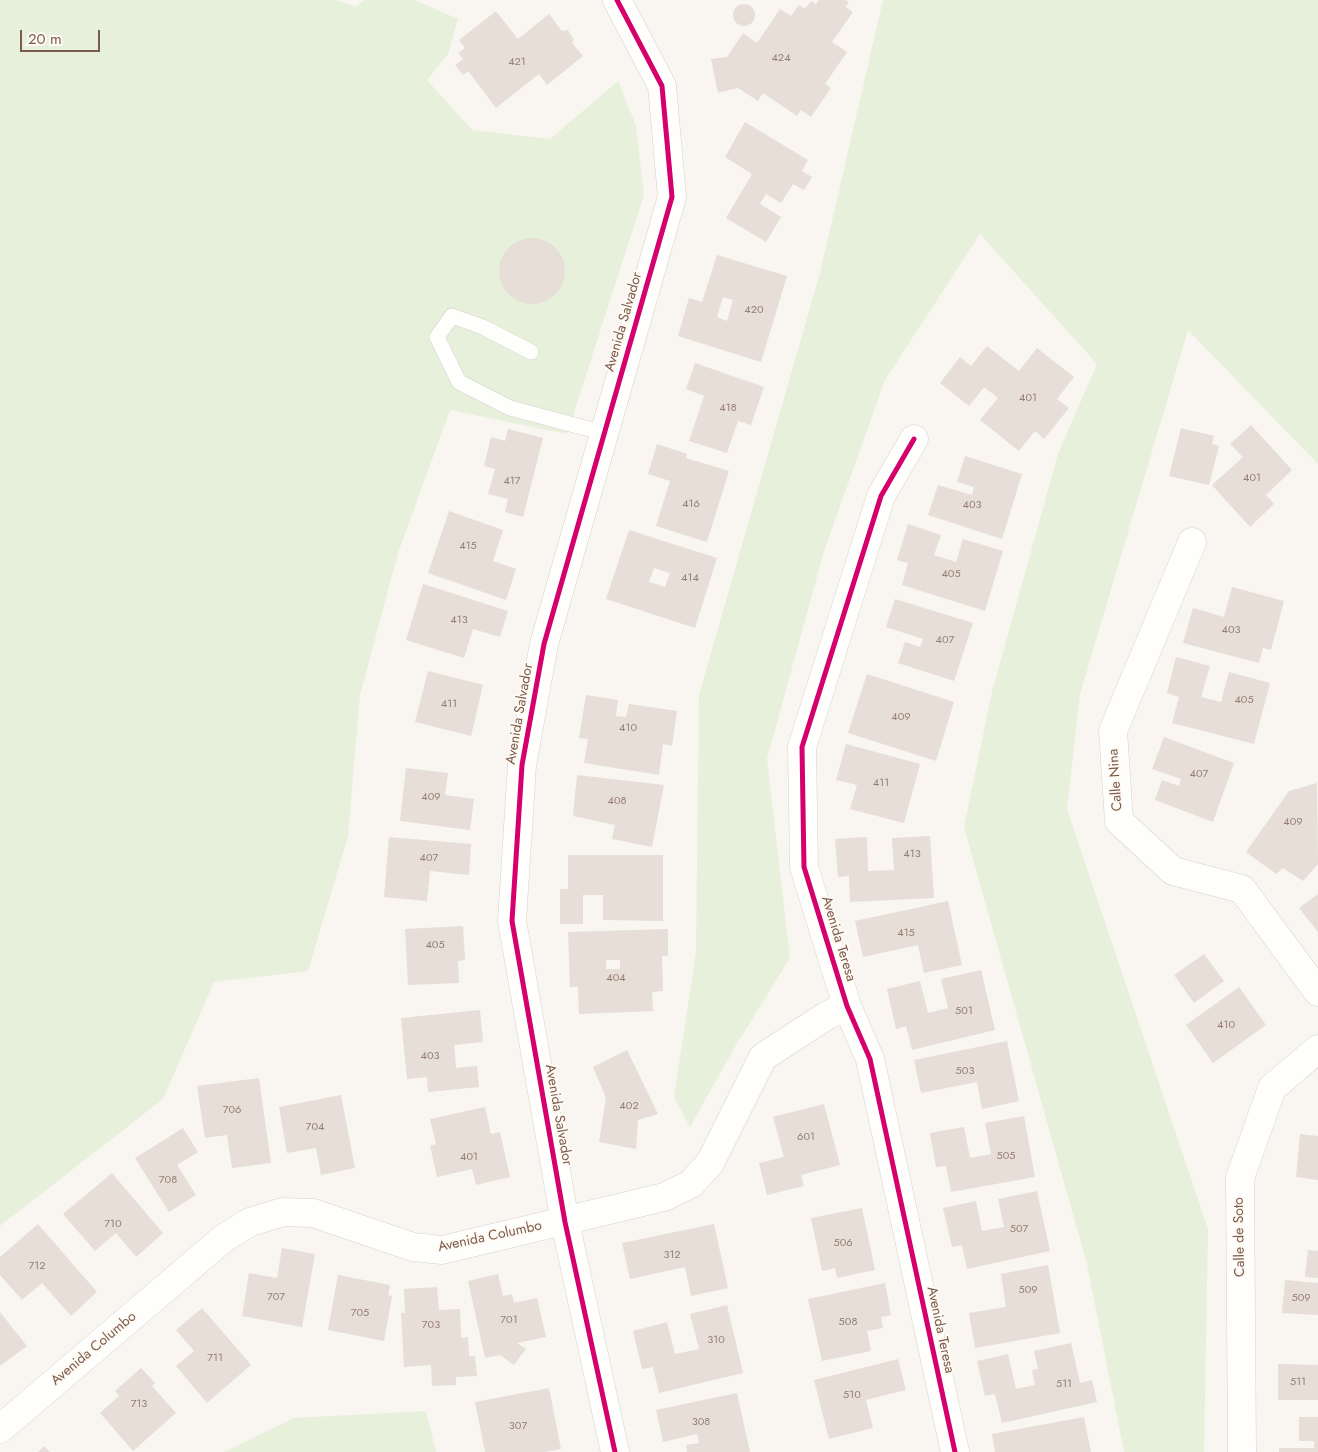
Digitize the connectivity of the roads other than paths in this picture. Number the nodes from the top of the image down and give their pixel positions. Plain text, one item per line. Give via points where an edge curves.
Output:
1 (617, 0) edge
2 (531, 352) dead end
3 (604, 433) junction
4 (914, 439) dead end
5 (1192, 542) dead end
6 (1318, 992) edge
7 (847, 1006) junction
8 (1318, 1049) edge
9 (565, 1222) junction
10 (0, 1429) edge
11 (615, 1452) edge
12 (955, 1452) edge
13 (1242, 1452) edge

1 - 3 street, Avenida Salvador via 662,86 672,197
2 - 3 lane via 483,327 452,316 437,337 459,382 510,408
3 - 9 street, Avenida Salvador via 544,644 522,765 512,921
4 - 7 street, Avenida Teresa via 881,496 802,747 804,867
5 - 6 street, Calle Nina via 1113,731 1119,821 1172,871 1242,889
7 - 9 street, Avenida Columbo via 763,1057 710,1164 692,1184 664,1197
7 - 12 street, Avenida Teresa via 870,1059
8 - 13 street, Calle de Soto via 1272,1088 1240,1178
9 - 10 street, Avenida Columbo via 442,1250 412,1247 313,1213 283,1212 250,1222 224,1238
9 - 11 street, Avenida Salvador

